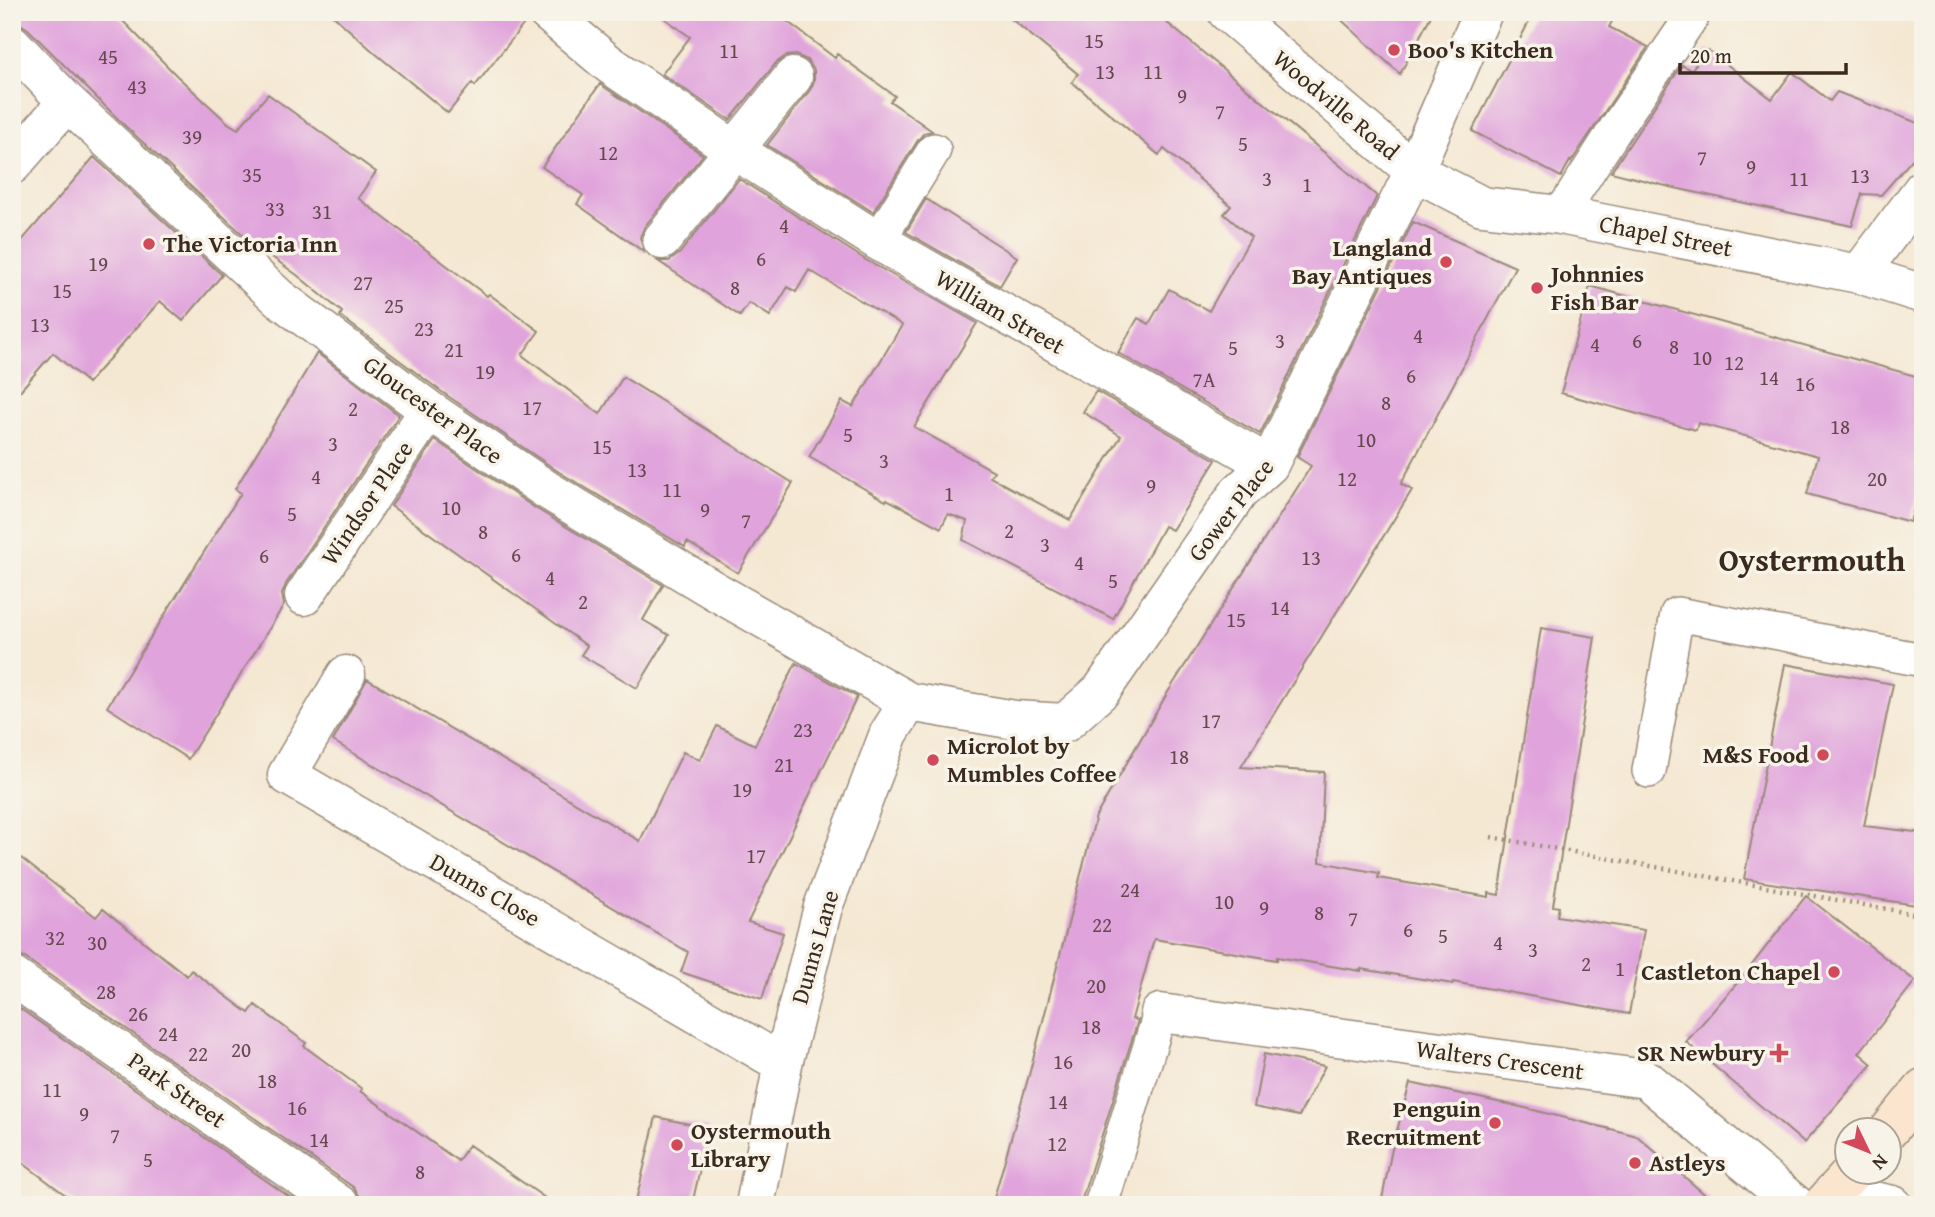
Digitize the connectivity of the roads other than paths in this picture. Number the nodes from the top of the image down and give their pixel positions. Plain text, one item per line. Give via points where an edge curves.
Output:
1 (547, 12) edge
2 (1227, 12) edge
3 (1483, 12) edge
4 (1695, 12) edge
5 (12, 44) edge
6 (793, 77) dead end
7 (67, 102) junction
8 (934, 150) dead end
9 (736, 151) junction
10 (12, 165) edge
11 (1414, 171) junction
12 (1923, 189) edge
13 (1560, 215) junction
14 (662, 240) dead end
15 (878, 241) junction
16 (1858, 274) junction
17 (1923, 294) edge
18 (429, 410) junction
19 (1269, 465) junction
20 (304, 596) dead end
21 (1923, 660) edge
22 (346, 675) dead end
23 (909, 702) junction
24 (1648, 771) dead end
25 (12, 976) edge
26 (1160, 1013) joint
27 (783, 1064) junction
28 (1923, 1088) edge
29 (1900, 1116) edge
30 (1836, 1189) edge
31 (340, 1205) edge
32 (755, 1205) edge
33 (1101, 1205) edge
34 (1796, 1205) edge
35 (1893, 1205) edge

1 - 9 street, William Street via 609,64
2 - 11 street, Woodville Road
3 - 11 street, Gower Place
4 - 13 lane
5 - 7 street, Gloucester Place
6 - 9 street
7 - 10 street
7 - 18 street, Gloucester Place via 279,298
8 - 15 lane
9 - 14 street
9 - 15 street, William Street
11 - 13 street, Chapel Street via 1482,206
11 - 19 street, Gower Place
12 - 16 street
13 - 16 street, Chapel Street
15 - 19 street, William Street
16 - 17 street, Chapel Street
18 - 20 street, Windsor Place
18 - 23 street, Gloucester Place via 547,491
19 - 23 street, Gower Place via 1239,492 1101,691 1065,723 1015,720
21 - 24 lane via 1677,614
22 - 27 street, Dunns Close via 287,775
23 - 27 street, Dunns Lane via 889,733 823,907
25 - 31 street, Park Street
26 - 33 lane
26 - 34 street, Walters Crescent via 1646,1079
27 - 32 street, Dunns Lane
28 - 29 main road
30 - 35 street

